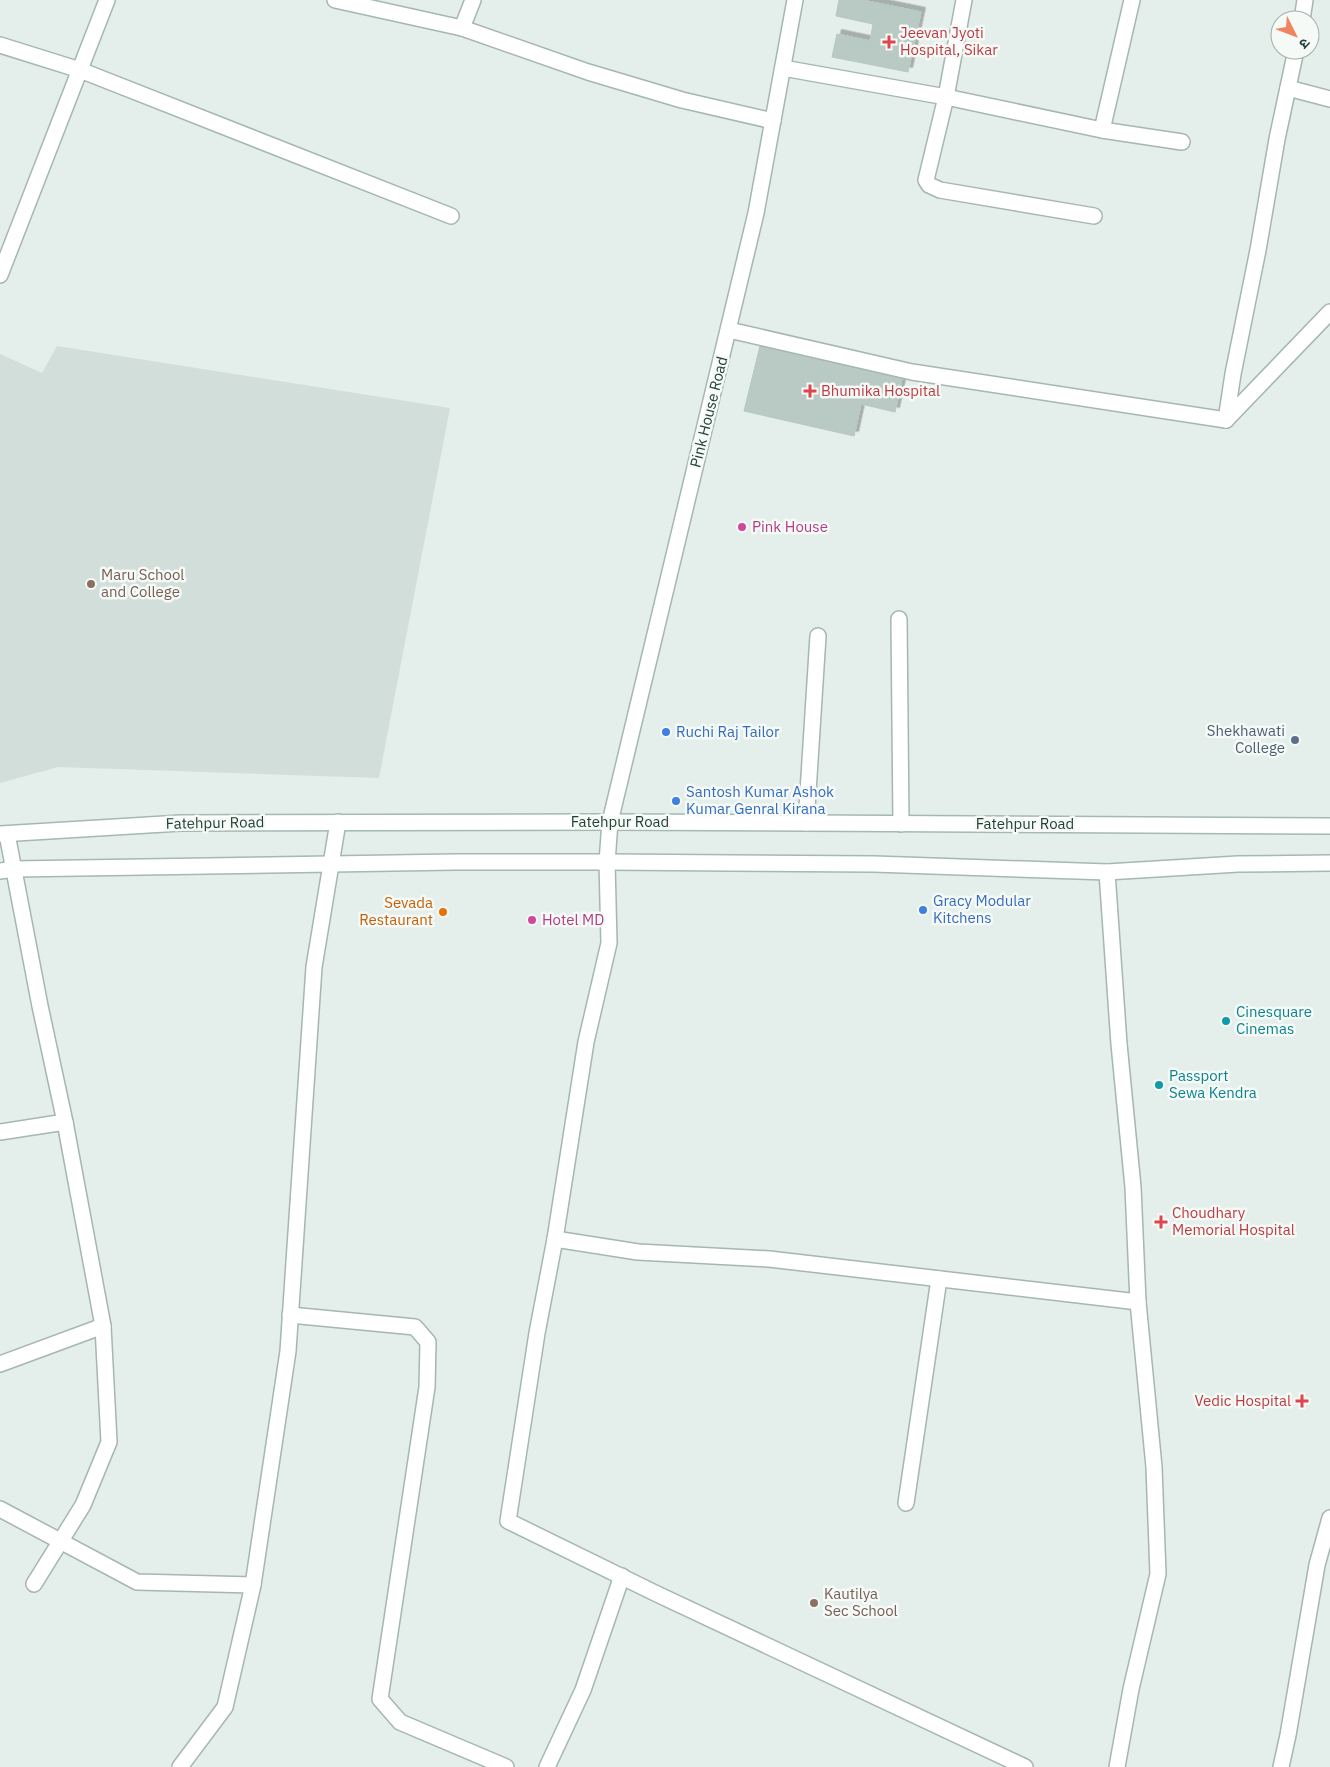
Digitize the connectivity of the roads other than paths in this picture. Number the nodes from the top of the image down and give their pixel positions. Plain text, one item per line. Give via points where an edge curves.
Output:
1 (107, 0) edge
2 (335, 0) edge
3 (473, 0) edge
4 (795, 0) edge
5 (964, 0) edge
6 (1132, 0) edge
7 (462, 28) junction
8 (0, 45) edge
9 (1294, 60) edge
10 (782, 68) junction
11 (80, 70) junction
12 (1288, 88) junction
13 (946, 97) junction
14 (1330, 99) edge
15 (773, 121) junction
16 (1102, 130) junction
17 (1182, 142) dead end
18 (451, 216) dead end
19 (1094, 216) dead end
20 (0, 276) edge
21 (1330, 312) edge
22 (729, 330) junction
23 (1226, 420) junction
24 (899, 619) dead end
25 (818, 636) dead end
26 (338, 822) junction
27 (610, 822) junction
28 (806, 823) junction
29 (901, 824) junction
30 (1330, 826) edge
31 (3, 834) edge
32 (607, 862) junction
33 (1330, 864) edge
34 (331, 865) junction
35 (7, 870) edge
36 (1107, 872) junction
37 (65, 1122) junction
38 (0, 1132) edge
39 (555, 1238) junction
40 (939, 1279) junction
41 (1138, 1302) junction
42 (290, 1315) junction
43 (103, 1326) junction
44 (0, 1364) edge
45 (906, 1503) dead end
46 (0, 1509) edge
47 (1330, 1518) edge
48 (60, 1541) junction
49 (622, 1576) junction
50 (34, 1584) dead end
51 (253, 1585) junction
52 (180, 1767) edge
53 (506, 1767) edge
54 (547, 1767) edge
55 (1025, 1767) edge
56 (1117, 1767) edge
57 (1281, 1767) edge

1 - 11 street
2 - 7 street
3 - 7 street
4 - 10 street, Pink House Road
5 - 13 street
6 - 16 street
7 - 15 street via 588,72 682,100
8 - 11 street
9 - 12 street
10 - 13 street
10 - 15 street, Pink House Road
11 - 18 street
11 - 20 street
12 - 14 street
12 - 23 street
13 - 16 street
13 - 19 street via 926,180 929,185 940,190
15 - 22 street, Pink House Road
16 - 17 street
21 - 23 street
22 - 23 street via 912,372
22 - 27 street, Pink House Road
24 - 29 street
25 - 28 street
26 - 27 street, Fatehpur Road
26 - 31 street, Fatehpur Road via 182,823
26 - 34 street
27 - 28 street, Fatehpur Road
27 - 32 street, Pink House Road
28 - 29 street, Fatehpur Road
29 - 30 street, Fatehpur Road
31 - 35 street
32 - 34 street
32 - 36 street via 874,864
32 - 39 street, Pink House Road via 609,943 586,1042
33 - 36 street via 1238,864
34 - 35 street
34 - 42 street via 314,967
35 - 37 street
36 - 41 street via 1133,1187
37 - 38 street
37 - 43 street
39 - 40 street via 638,1252 769,1259
39 - 49 street, Pink House Road via 508,1521
40 - 41 street
40 - 45 street
41 - 56 street via 1154,1467 1158,1574 1131,1689
42 - 51 street via 288,1350
42 - 53 street via 415,1327 428,1342 427,1386 380,1699 400,1722
43 - 44 street
43 - 48 street via 109,1442 83,1505
46 - 48 street
47 - 57 street via 1317,1565
48 - 50 street
48 - 51 street via 137,1582
49 - 54 street via 583,1690
49 - 55 street
51 - 52 street via 225,1707

